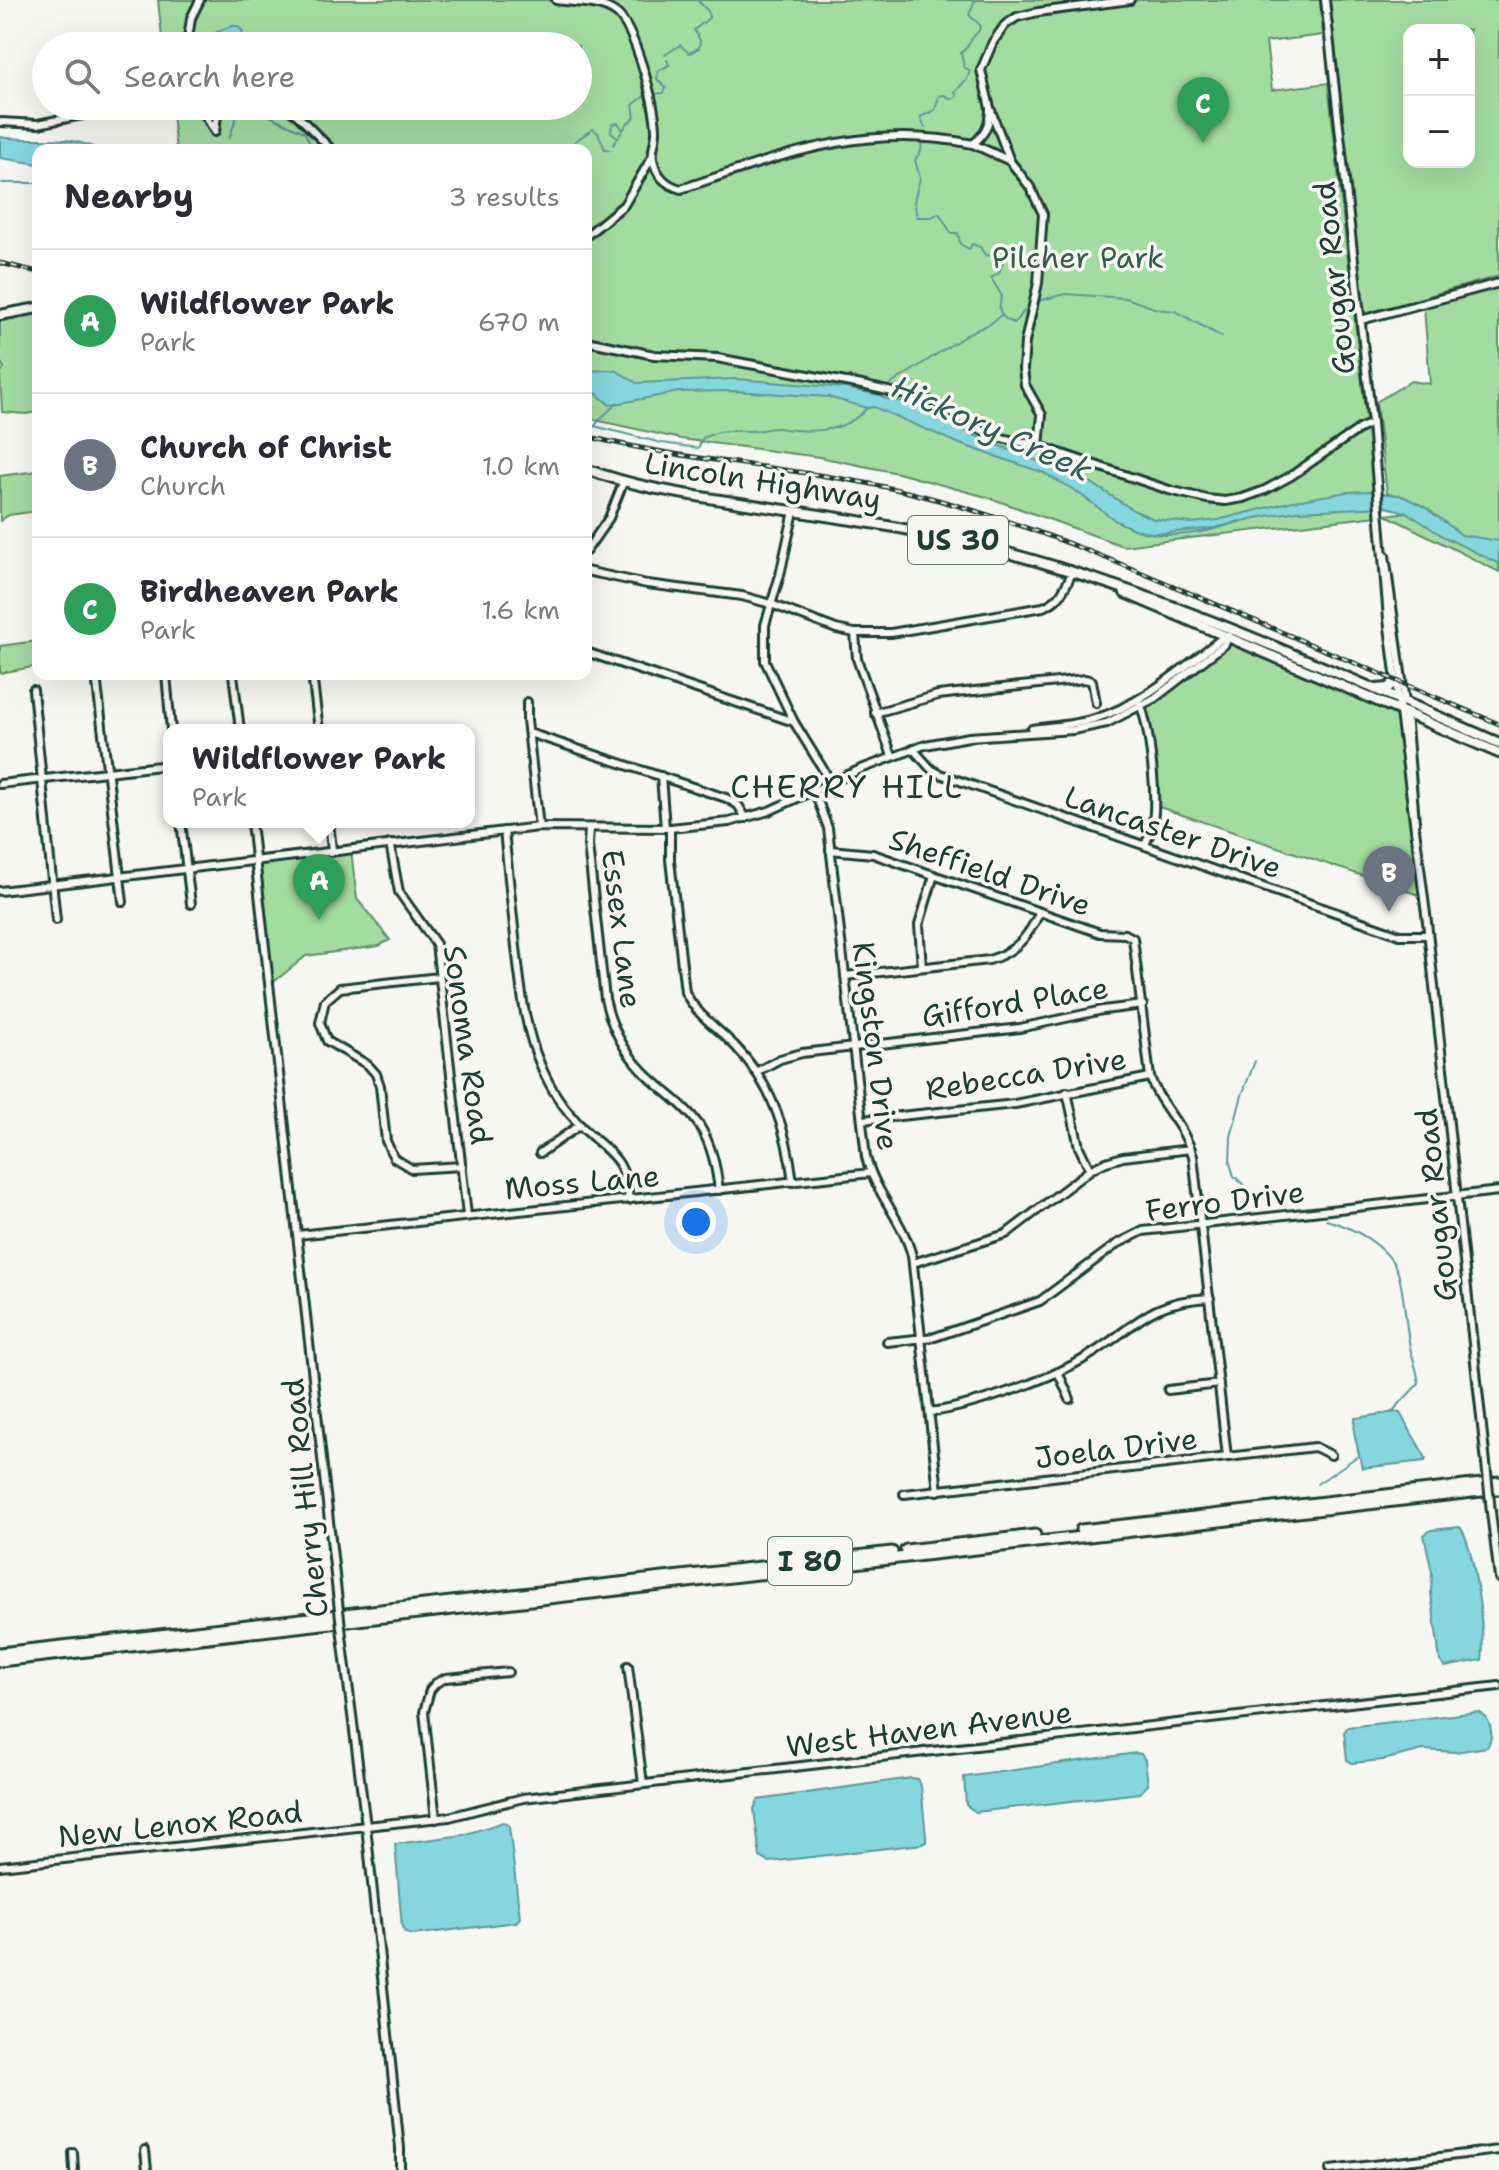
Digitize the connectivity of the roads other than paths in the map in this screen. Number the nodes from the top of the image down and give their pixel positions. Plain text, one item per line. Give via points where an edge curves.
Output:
1 (200, 0) edge
2 (556, 0) edge
3 (1130, 0) edge
4 (1325, 0) edge
5 (189, 32) edge
6 (990, 108) junction
7 (58, 120) edge
8 (208, 120) edge
9 (216, 120) edge
10 (302, 120) edge
11 (0, 122) edge
12 (326, 144) edge
13 (973, 144) junction
14 (652, 156) junction
15 (1010, 161) junction
16 (592, 231) edge
17 (1499, 283) edge
18 (32, 309) edge
19 (0, 315) edge
20 (1361, 320) junction
21 (592, 342) edge
22 (1372, 423) junction
23 (1039, 446) junction
24 (592, 471) edge
25 (623, 483) junction
26 (794, 511) junction
27 (592, 542) edge
28 (1384, 552) junction
29 (592, 572) edge
30 (1072, 573) junction
31 (1117, 588) junction
32 (771, 604) junction
33 (1233, 629) junction
34 (855, 633) junction
35 (1228, 638) junction
36 (592, 654) edge
37 (167, 680) edge
38 (234, 680) edge
39 (313, 680) edge
40 (1396, 680) junction
41 (97, 684) dead end
42 (1372, 688) junction
43 (33, 690) dead end
44 (1401, 701) junction
45 (527, 702) dead end
46 (1096, 703) dead end
47 (1140, 704) junction
48 (1402, 712) junction
49 (875, 713) junction
50 (794, 722) junction
51 (170, 724) edge
52 (239, 724) edge
53 (318, 724) edge
54 (529, 733) junction
55 (1499, 743) edge
56 (913, 749) junction
57 (1499, 753) edge
58 (892, 756) junction
59 (163, 766) edge
60 (108, 771) junction
61 (661, 776) junction
62 (41, 779) junction
63 (831, 782) junction
64 (0, 784) edge
65 (814, 790) junction
66 (746, 818) junction
67 (539, 827) junction
68 (182, 828) edge
69 (252, 828) edge
70 (330, 828) edge
71 (589, 828) junction
72 (667, 828) junction
73 (504, 831) junction
74 (390, 844) junction
75 (1145, 845) junction
76 (332, 850) junction
77 (830, 850) junction
78 (255, 860) junction
79 (186, 869) junction
80 (934, 875) junction
81 (120, 877) junction
82 (53, 885) junction
83 (0, 891) edge
84 (123, 902) dead end
85 (191, 904) dead end
86 (1040, 912) junction
87 (56, 920) dead end
88 (1428, 935) junction
89 (922, 967) junction
90 (845, 976) junction
91 (439, 977) junction
92 (1143, 1005) junction
93 (852, 1047) junction
94 (756, 1072) junction
95 (1150, 1077) junction
96 (1067, 1092) junction
97 (862, 1120) junction
98 (580, 1125) junction
99 (1191, 1149) junction
100 (540, 1153) dead end
101 (462, 1166) junction
102 (1090, 1170) junction
103 (871, 1173) junction
104 (793, 1182) junction
105 (719, 1190) junction
106 (1499, 1191) edge
107 (1455, 1196) junction
108 (629, 1200) junction
109 (467, 1215) junction
110 (1202, 1225) junction
111 (298, 1235) junction
112 (913, 1263) junction
113 (1210, 1298) junction
114 (921, 1339) junction
115 (887, 1342) dead end
116 (1058, 1372) junction
117 (1219, 1384) junction
118 (1168, 1390) dead end
119 (1070, 1399) dead end
120 (930, 1412) junction
121 (1331, 1455) dead end
122 (1227, 1457) junction
123 (1499, 1482) edge
124 (1499, 1489) edge
125 (938, 1491) junction
126 (904, 1494) dead end
127 (1499, 1578) edge
128 (0, 1653) edge
129 (0, 1661) edge
130 (628, 1666) dead end
131 (508, 1672) dead end
132 (1499, 1686) edge
133 (643, 1784) junction
134 (436, 1819) junction
135 (366, 1826) junction
136 (0, 1866) edge
137 (145, 2150) dead end
138 (1499, 2150) edge
139 (73, 2153) dead end
140 (74, 2170) edge
141 (147, 2170) edge
142 (400, 2170) edge
143 (1330, 2170) edge

1 - 5 street
2 - 14 street via 603,6 626,25 652,96
3 - 6 street via 1038,12 1005,25 981,70
4 - 20 street, Gougar Road
6 - 13 street via 990,121
6 - 15 street
7 - 11 street
8 - 9 street via 215,132
10 - 12 street
13 - 14 street via 915,135 845,140 681,189 661,177
13 - 15 street
14 - 16 street via 624,205
15 - 23 street via 1043,214 1023,369 1025,385 1042,415
17 - 20 street
18 - 19 main road
20 - 22 street, Gougar Road
21 - 23 street via 654,355 717,358 931,401 992,436
22 - 23 street via 1265,490 1225,501 1169,490
22 - 28 street, Gougar Road
24 - 25 main road, Lincoln Highway / US 30
25 - 26 main road, Lincoln Highway / US 30
25 - 27 street
26 - 30 main road, Lincoln Highway / US 30 via 958,540
26 - 32 street
28 - 40 street, Gougar Road
28 - 44 street, Gougar Road
29 - 32 street
30 - 31 main road, Lincoln Highway / US 30
30 - 34 street via 1062,596 1043,607 891,633
31 - 33 main road, Lincoln Highway / US 30
31 - 35 main road, Lincoln Highway / US 30
32 - 34 street
32 - 50 street via 765,661
33 - 35 street
33 - 42 main road, Lincoln Highway / US 30
34 - 49 street via 857,659
35 - 47 street
35 - 48 main road, Lincoln Highway / US 30
36 - 50 street
37 - 51 street
38 - 52 street
39 - 53 street
40 - 42 main road via 1388,688
40 - 44 street, Gougar Road
41 - 60 street
42 - 44 main road, Lincoln Highway / US 30
43 - 62 street
44 - 48 street, Gougar Road
44 - 55 main road, US 30
45 - 54 street
46 - 49 street via 1092,681 1085,679 938,695
47 - 56 street via 1084,722
47 - 75 street via 1148,723 1154,805
48 - 57 main road, US 30
48 - 88 street, Gougar Road
49 - 58 street
50 - 63 street
54 - 61 street
54 - 67 street
56 - 58 street
56 - 75 street, Lancaster Drive via 940,774
58 - 63 street
59 - 60 street
60 - 62 street
60 - 81 street
61 - 66 street via 726,798
61 - 72 street
62 - 64 street
62 - 82 street
63 - 65 street
65 - 66 street
65 - 77 street, Kingston Drive
66 - 72 street
67 - 71 street
67 - 73 street
68 - 79 street
69 - 78 street, Cherry Hill Road
70 - 76 street
71 - 72 street
71 - 105 street, Essex Lane via 609,1018 637,1065 700,1126 715,1162
72 - 94 street via 685,992 692,1006
73 - 74 street
73 - 98 street via 527,1025 547,1079
74 - 76 street
74 - 91 street, Sonoma Road via 399,892 436,944
75 - 88 street, Lancaster Drive via 1400,935
76 - 78 street
77 - 80 street, Sheffield Drive via 873,854
77 - 90 street, Kingston Drive
78 - 79 street
78 - 111 street, Cherry Hill Road
79 - 81 street
79 - 85 street
80 - 86 street, Sheffield Drive
80 - 89 street via 919,925
81 - 82 street
81 - 84 street
82 - 83 street
82 - 87 street
86 - 89 street via 1023,942 1004,956
86 - 92 street, Sheffield Drive via 1100,933 1133,938
88 - 107 street, Gougar Road
89 - 90 street
90 - 93 street, Kingston Drive
91 - 101 street, Sonoma Road
91 - 101 street via 340,988 325,1001 320,1023 327,1041 376,1074 386,1141 394,1158 412,1169
92 - 93 street, Gifford Place via 1020,1028
92 - 95 street
93 - 94 street, Gifford Place via 786,1056
93 - 97 street, Kingston Drive
94 - 104 street via 784,1127
95 - 96 street, Rebecca Drive
95 - 99 street
96 - 97 street, Rebecca Drive via 1015,1104
96 - 102 street via 1079,1147
97 - 103 street, Kingston Drive
98 - 100 street
98 - 108 street via 623,1167
99 - 102 street via 1118,1158
99 - 110 street
101 - 109 street, Sonoma Road
102 - 112 street via 1006,1234
103 - 104 street, Moss Lane
103 - 112 street, Kingston Drive via 904,1233
104 - 105 street, Moss Lane
105 - 108 street, Moss Lane
106 - 107 street, Ferro Drive
107 - 110 street, Ferro Drive
107 - 127 street, Gougar Road, bridge
108 - 109 street, Moss Lane
109 - 111 street, Moss Lane
110 - 113 street
110 - 114 street, Ferro Drive via 1135,1234 1040,1301
111 - 135 street, Cherry Hill Road, bridge
112 - 114 street, Kingston Drive
113 - 116 street via 1158,1307
113 - 117 street
114 - 115 street, Ferro Drive
114 - 120 street, Kingston Drive
116 - 119 street
116 - 120 street
117 - 118 street
117 - 122 street
120 - 125 street, Kingston Drive
121 - 122 street, Joela Drive via 1315,1447
122 - 125 street, Joela Drive
123 - 128 highway, I 80
124 - 129 highway, I 80
125 - 126 street, Joela Drive
130 - 133 street
131 - 134 street via 446,1678 430,1690 424,1712
132 - 133 street, West Haven Avenue
133 - 134 street, West Haven Avenue via 523,1798
134 - 135 street, West Haven Avenue
135 - 136 street, New Lenox Road
135 - 142 street, Cherry Hill Road
137 - 141 street
138 - 143 street
139 - 140 street

